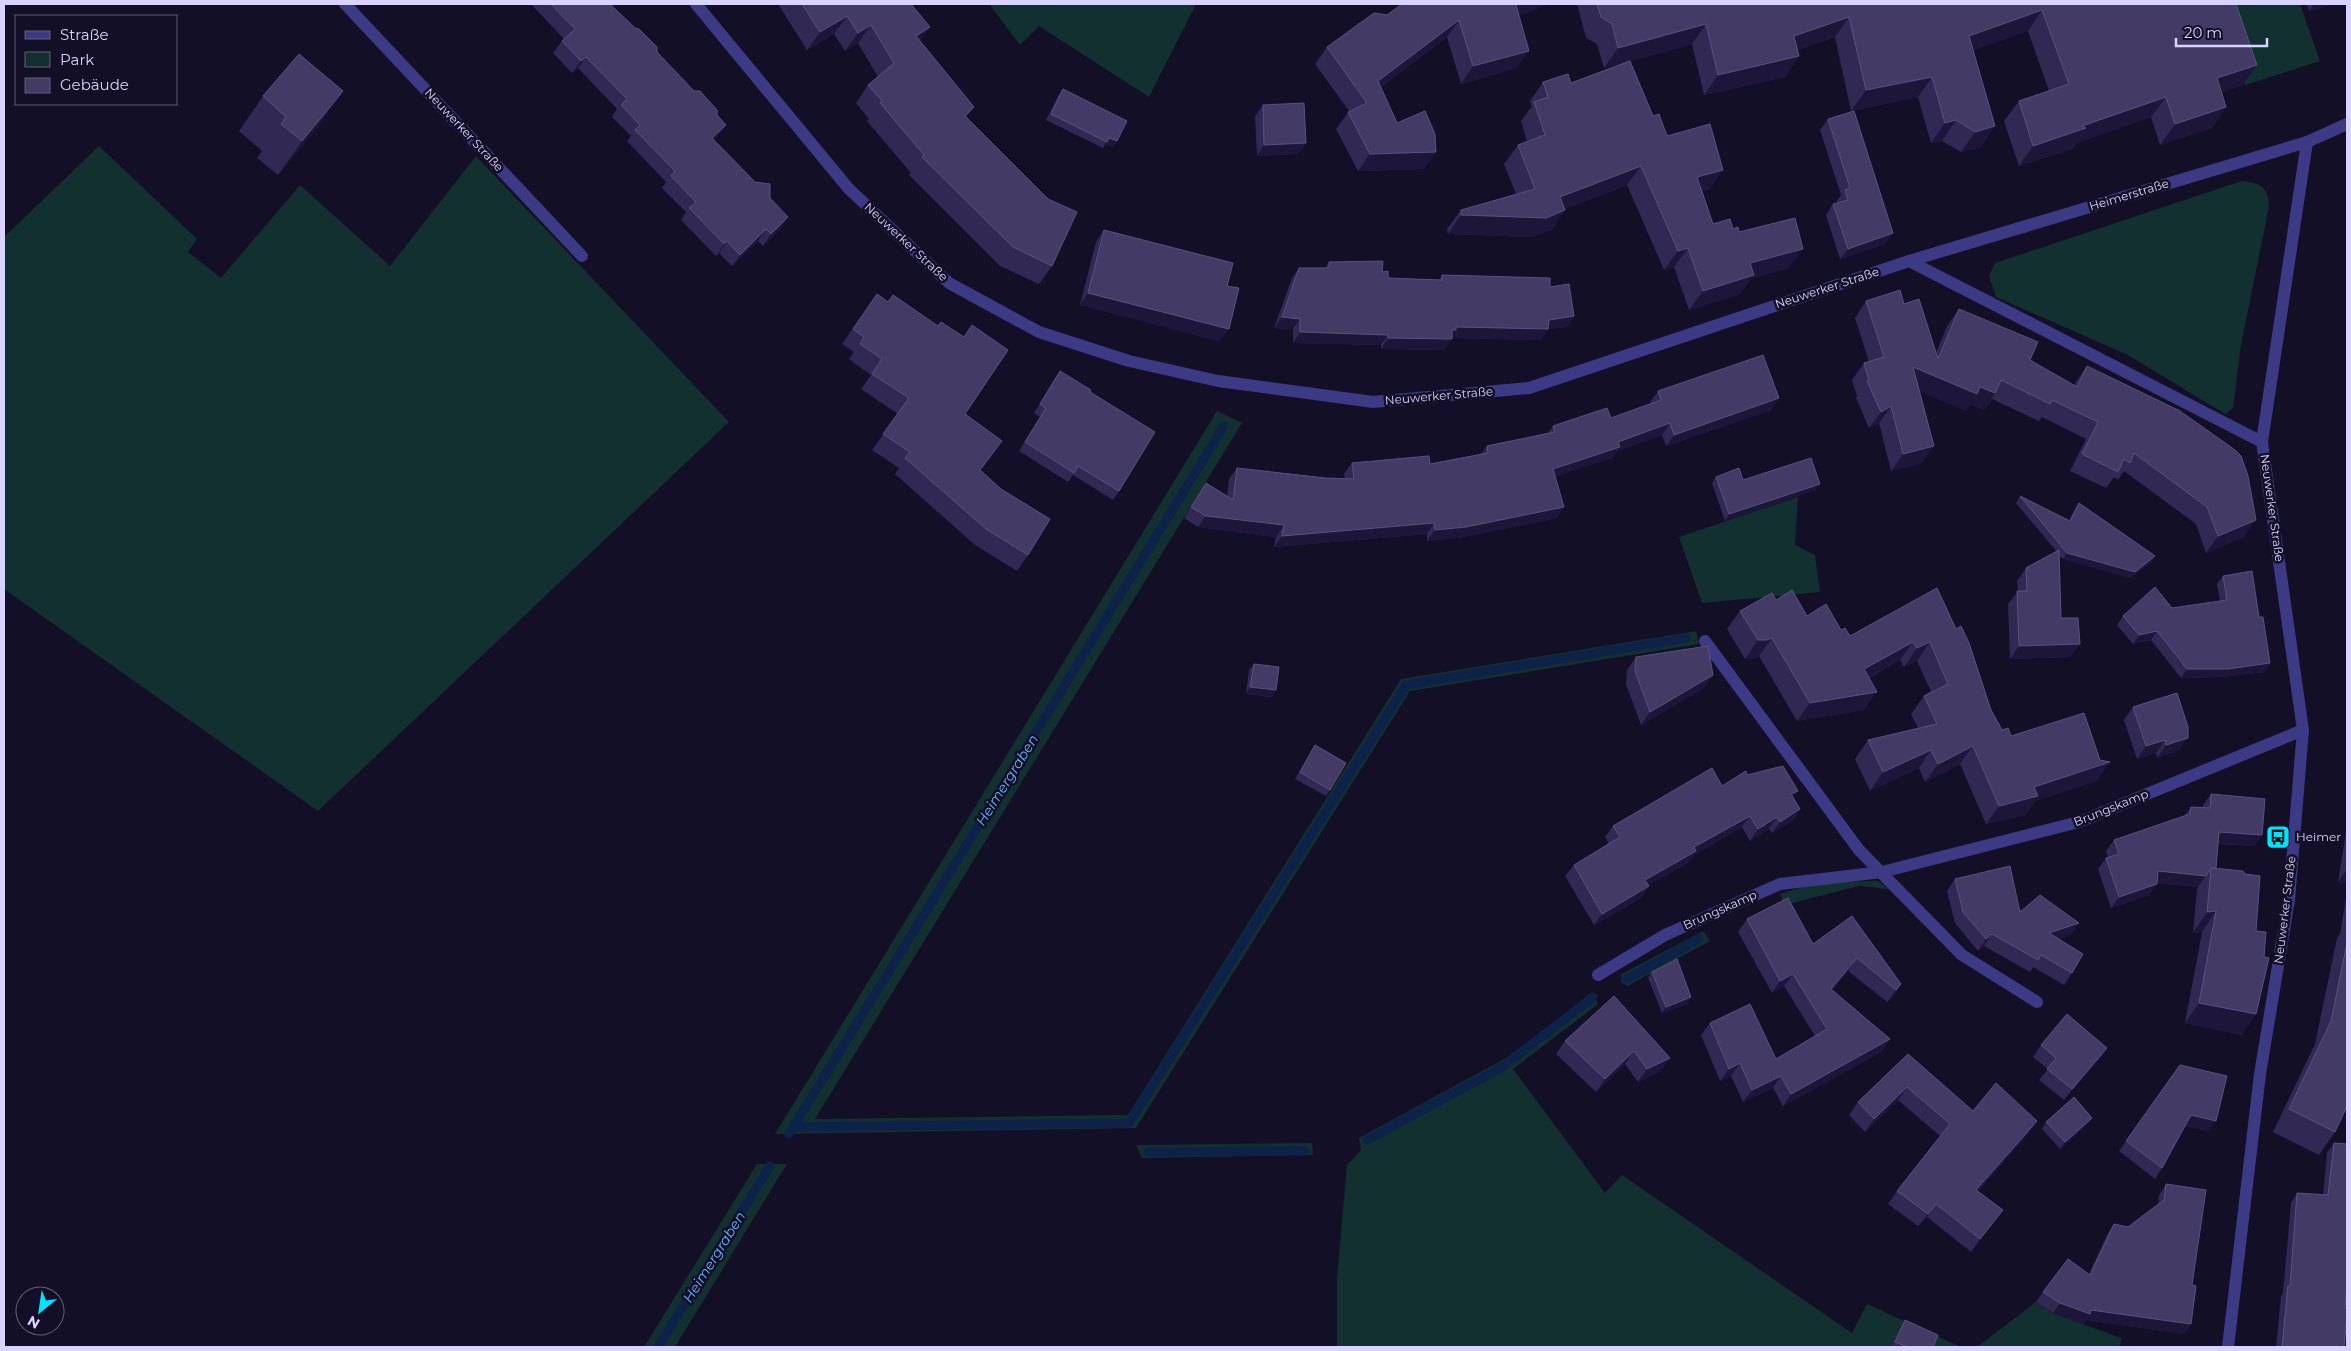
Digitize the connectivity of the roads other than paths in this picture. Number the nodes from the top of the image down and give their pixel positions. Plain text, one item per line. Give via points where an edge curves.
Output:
1 (345, 4) edge
2 (696, 4) edge
3 (2347, 124) edge
4 (2307, 142) junction
5 (582, 256) dead end
6 (1909, 261) junction
7 (2262, 442) junction
8 (1705, 641) dead end
9 (2303, 730) junction
10 (1882, 872) junction
11 (1598, 976) dead end
12 (2037, 1002) dead end
13 (2228, 1347) edge

1 - 5 street, Neuwerker Straße
2 - 6 street, Neuwerker Straße via 849,189 948,282 1040,332 1129,361 1218,381 1373,402 1528,388
3 - 4 street, Heimerstraße
4 - 6 street, Heimerstraße
4 - 7 street, Neuwerker Straße
6 - 7 street, Neuwerker Straße
7 - 9 street, Neuwerker Straße
8 - 10 street via 1859,850
9 - 10 street, Brungskamp via 2078,822
9 - 13 street, Neuwerker Straße via 2289,900 2260,1074
10 - 11 street, Brungskamp via 1780,884 1665,934
10 - 12 street via 1962,955

